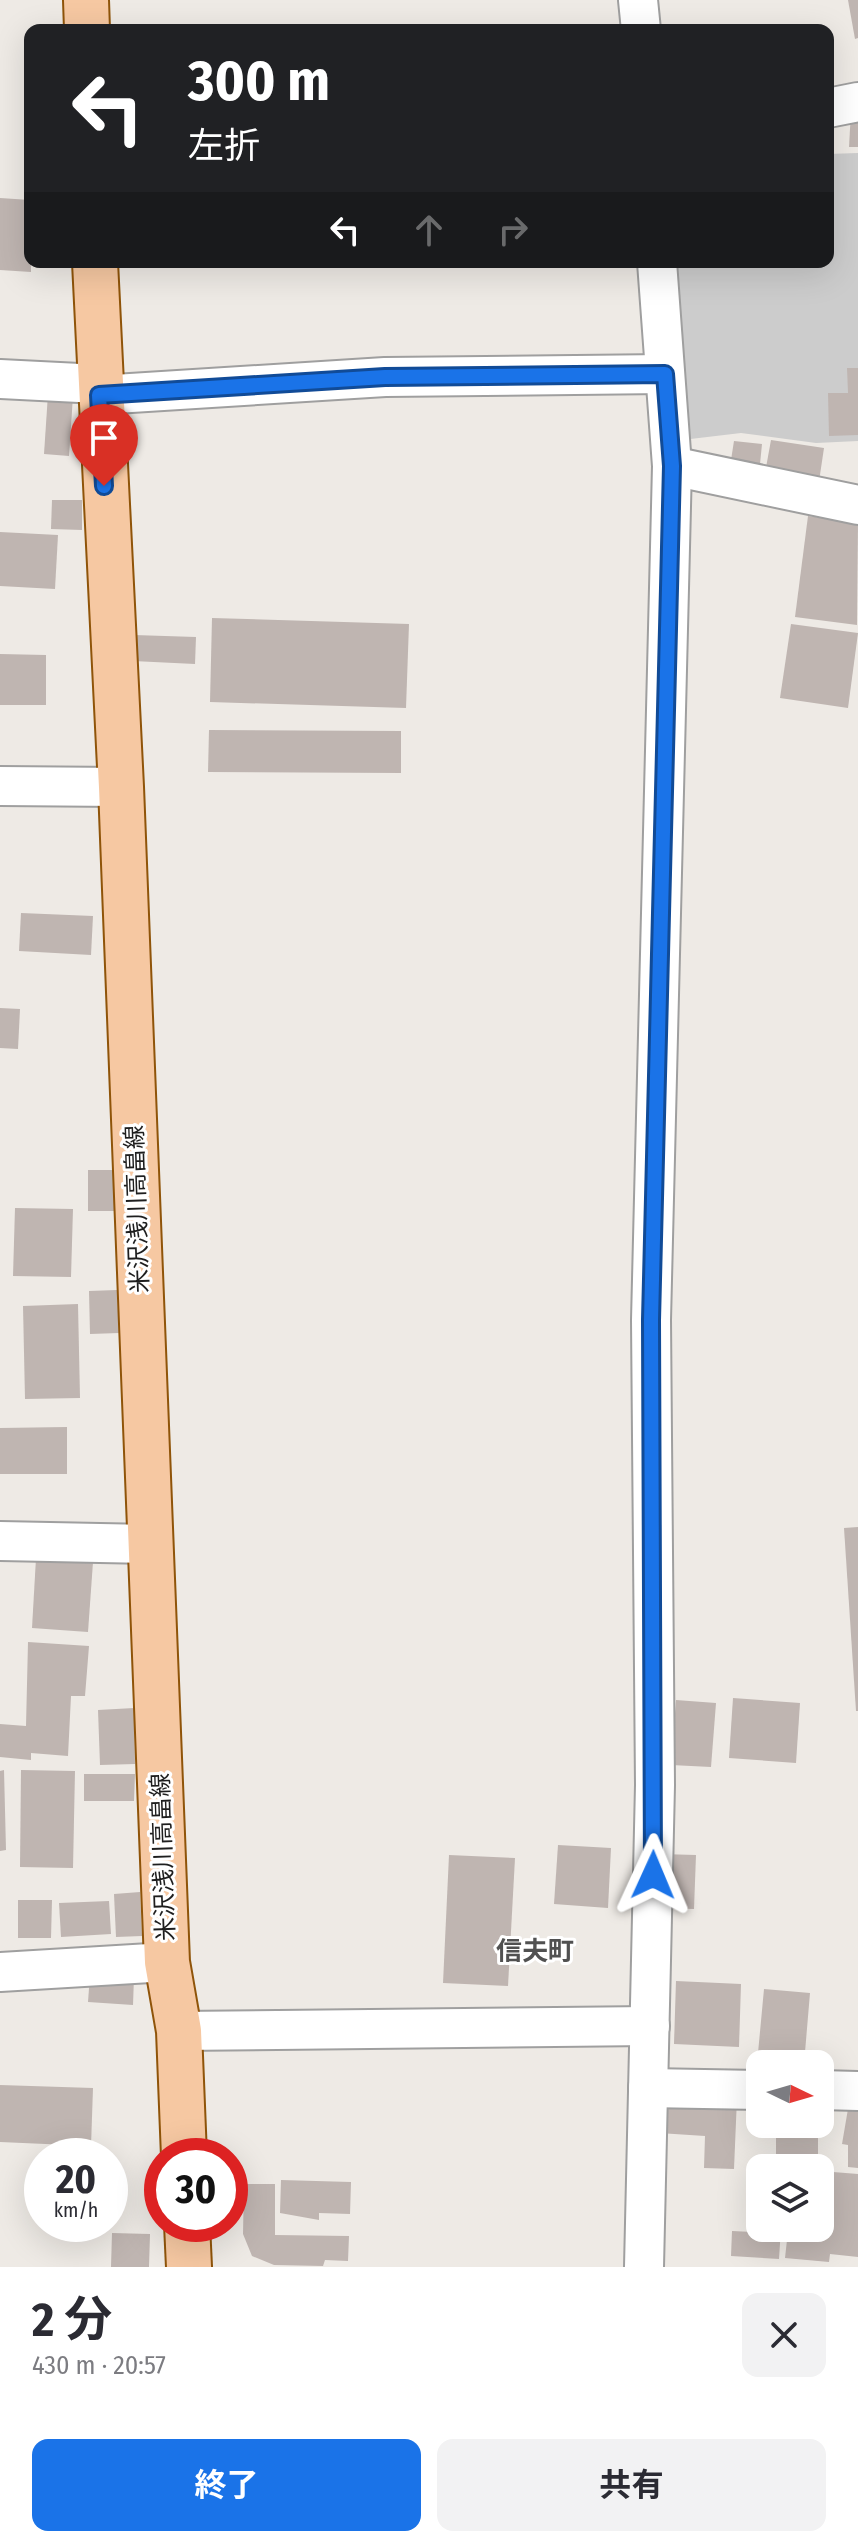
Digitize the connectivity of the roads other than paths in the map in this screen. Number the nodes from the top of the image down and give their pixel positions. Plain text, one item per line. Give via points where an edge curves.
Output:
1 (86, 0) edge
2 (638, 0) edge
3 (87, 24) edge
4 (640, 24) edge
5 (858, 102) edge
6 (834, 107) edge
7 (95, 268) edge
8 (657, 268) edge
9 (665, 374) junction
10 (0, 379) edge
11 (99, 389) junction
12 (672, 466) junction
13 (858, 505) edge
14 (0, 786) edge
15 (121, 787) junction
16 (0, 1541) edge
17 (150, 1544) junction
18 (167, 1962) junction
19 (0, 1972) edge
20 (650, 2026) junction
21 (179, 2031) junction
22 (648, 2088) junction
23 (746, 2090) edge
24 (834, 2090) edge
25 (858, 2091) edge
26 (183, 2138) edge
27 (188, 2242) edge
28 (189, 2267) edge
29 (644, 2267) edge

1 - 3 main road
2 - 4 street
5 - 6 street
7 - 11 main road, 米沢浅川高畠線
8 - 9 street
9 - 11 street via 385,377
9 - 12 street
10 - 11 street
11 - 15 main road, 米沢浅川高畠線
12 - 13 street
12 - 20 street via 651,1320 655,1785
14 - 15 street
15 - 17 main road, 米沢浅川高畠線
16 - 17 street
17 - 18 main road, 米沢浅川高畠線
18 - 19 street
18 - 21 main road, 米沢浅川高畠線
20 - 21 street
20 - 22 street
21 - 26 main road, 米沢浅川高畠線
22 - 23 street
22 - 29 street
24 - 25 street
27 - 28 main road

